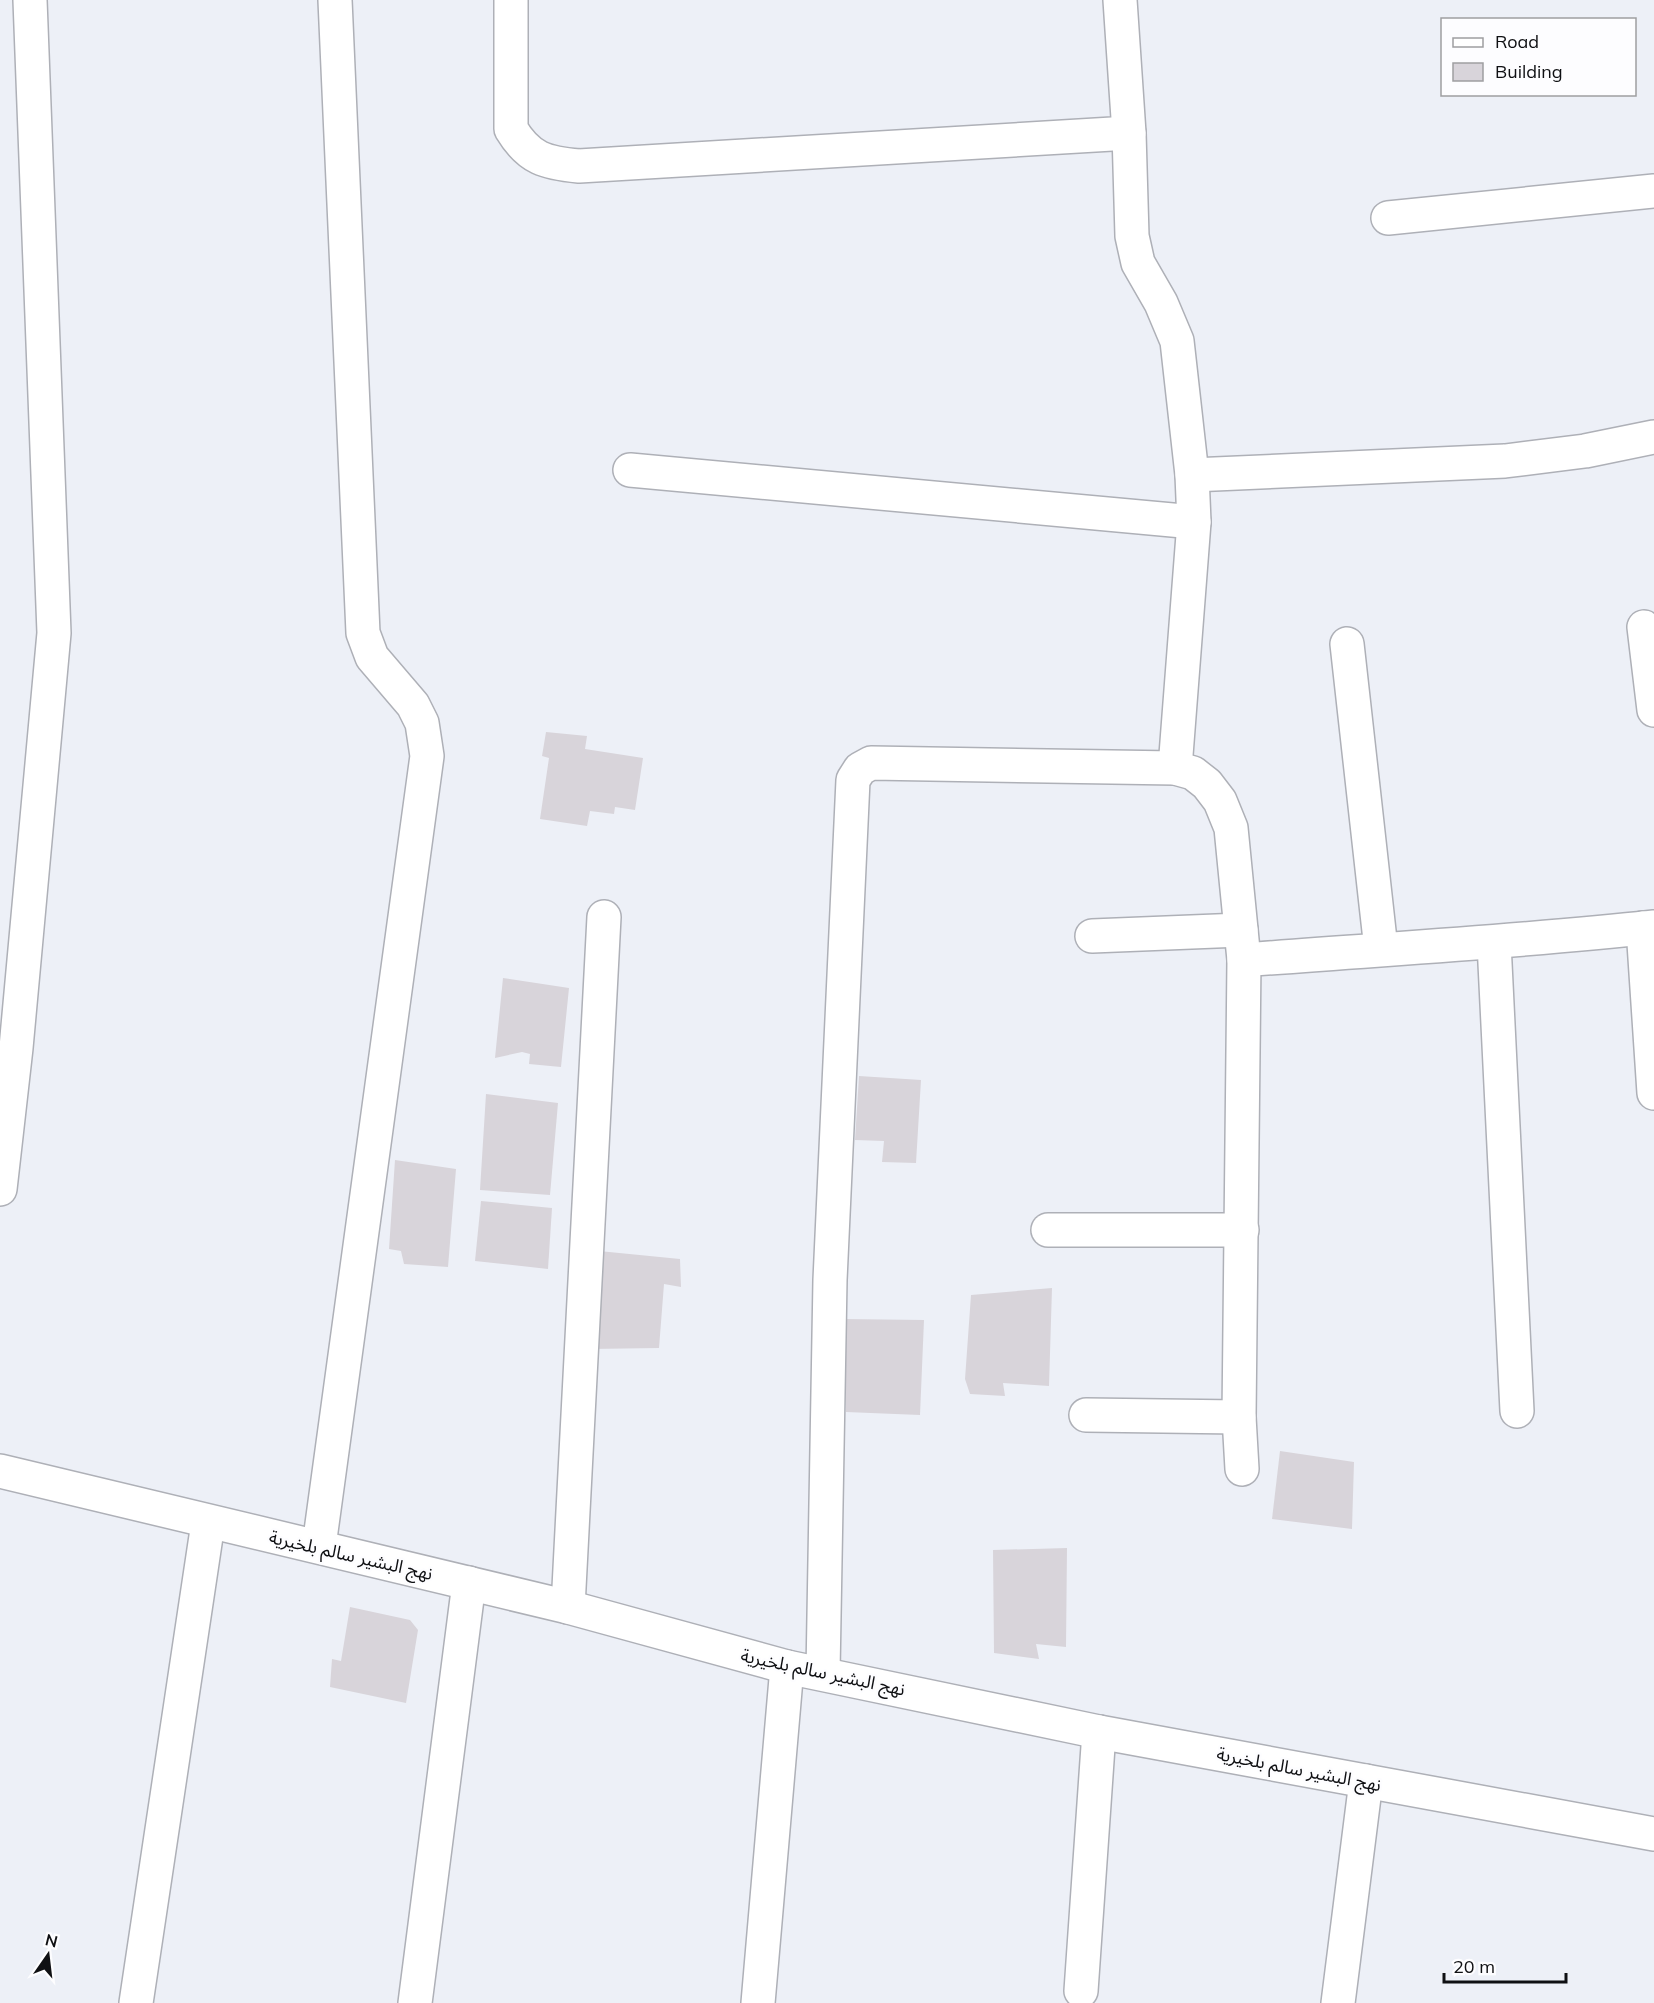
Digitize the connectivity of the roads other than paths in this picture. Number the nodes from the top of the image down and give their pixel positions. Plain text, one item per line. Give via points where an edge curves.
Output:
1 (30, 0) edge
2 (335, 0) edge
3 (511, 0) edge
4 (1120, 0) edge
5 (1129, 133) junction
6 (1654, 192) edge
7 (1388, 218) dead end
8 (1654, 437) edge
9 (630, 470) dead end
10 (1192, 475) junction
11 (1194, 522) junction
12 (1644, 627) dead end
13 (1347, 644) dead end
14 (1654, 710) edge
15 (1175, 768) junction
16 (604, 917) dead end
17 (1649, 928) edge
18 (1092, 936) dead end
19 (1494, 944) junction
20 (1242, 945) junction
21 (1381, 949) junction
22 (1654, 1093) edge
23 (0, 1188) edge
24 (1048, 1230) dead end
25 (1242, 1230) junction
26 (1517, 1411) dead end
27 (1086, 1415) dead end
28 (1239, 1417) junction
29 (1242, 1469) dead end
30 (0, 1471) edge
31 (208, 1523) junction
32 (319, 1546) junction
33 (469, 1583) junction
34 (568, 1607) junction
35 (787, 1667) junction
36 (823, 1672) junction
37 (1099, 1732) junction
38 (1366, 1781) junction
39 (1654, 1834) edge
40 (1080, 1991) dead end
41 (136, 2003) edge
42 (415, 2003) edge
43 (758, 2003) edge
44 (1338, 2003) edge

1 - 23 street via 54,633
2 - 32 street via 363,633 372,657 413,705 422,723 427,756
3 - 5 street via 511,129 520,145 535,157 553,163 579,166
4 - 5 street
5 - 10 street via 1132,236 1138,262 1177,341
6 - 7 street
8 - 10 street via 1505,461
9 - 11 street
10 - 11 street
11 - 15 street
12 - 14 street
13 - 21 street
15 - 20 street via 1193,773 1208,784 1231,828
15 - 36 street via 889,762 871,763 860,769 853,780 830,1280
16 - 34 street
17 - 19 street
17 - 22 street
18 - 20 street
19 - 21 street
19 - 26 street
20 - 21 street
20 - 25 street
24 - 25 street
25 - 28 street
27 - 28 street
28 - 29 street
30 - 31 street, نهج البشير سالم بلخيرية
31 - 32 street, نهج البشير سالم بلخيرية
31 - 41 street
32 - 33 street, نهج البشير سالم بلخيرية
33 - 34 street, نهج البشير سالم بلخيرية
33 - 42 street
34 - 35 street, نهج البشير سالم بلخيرية
35 - 36 street, نهج البشير سالم بلخيرية
35 - 43 street
36 - 37 street, نهج البشير سالم بلخيرية
37 - 38 street, نهج البشير سالم بلخيرية
37 - 40 street
38 - 39 street, نهج البشير سالم بلخيرية
38 - 44 street

